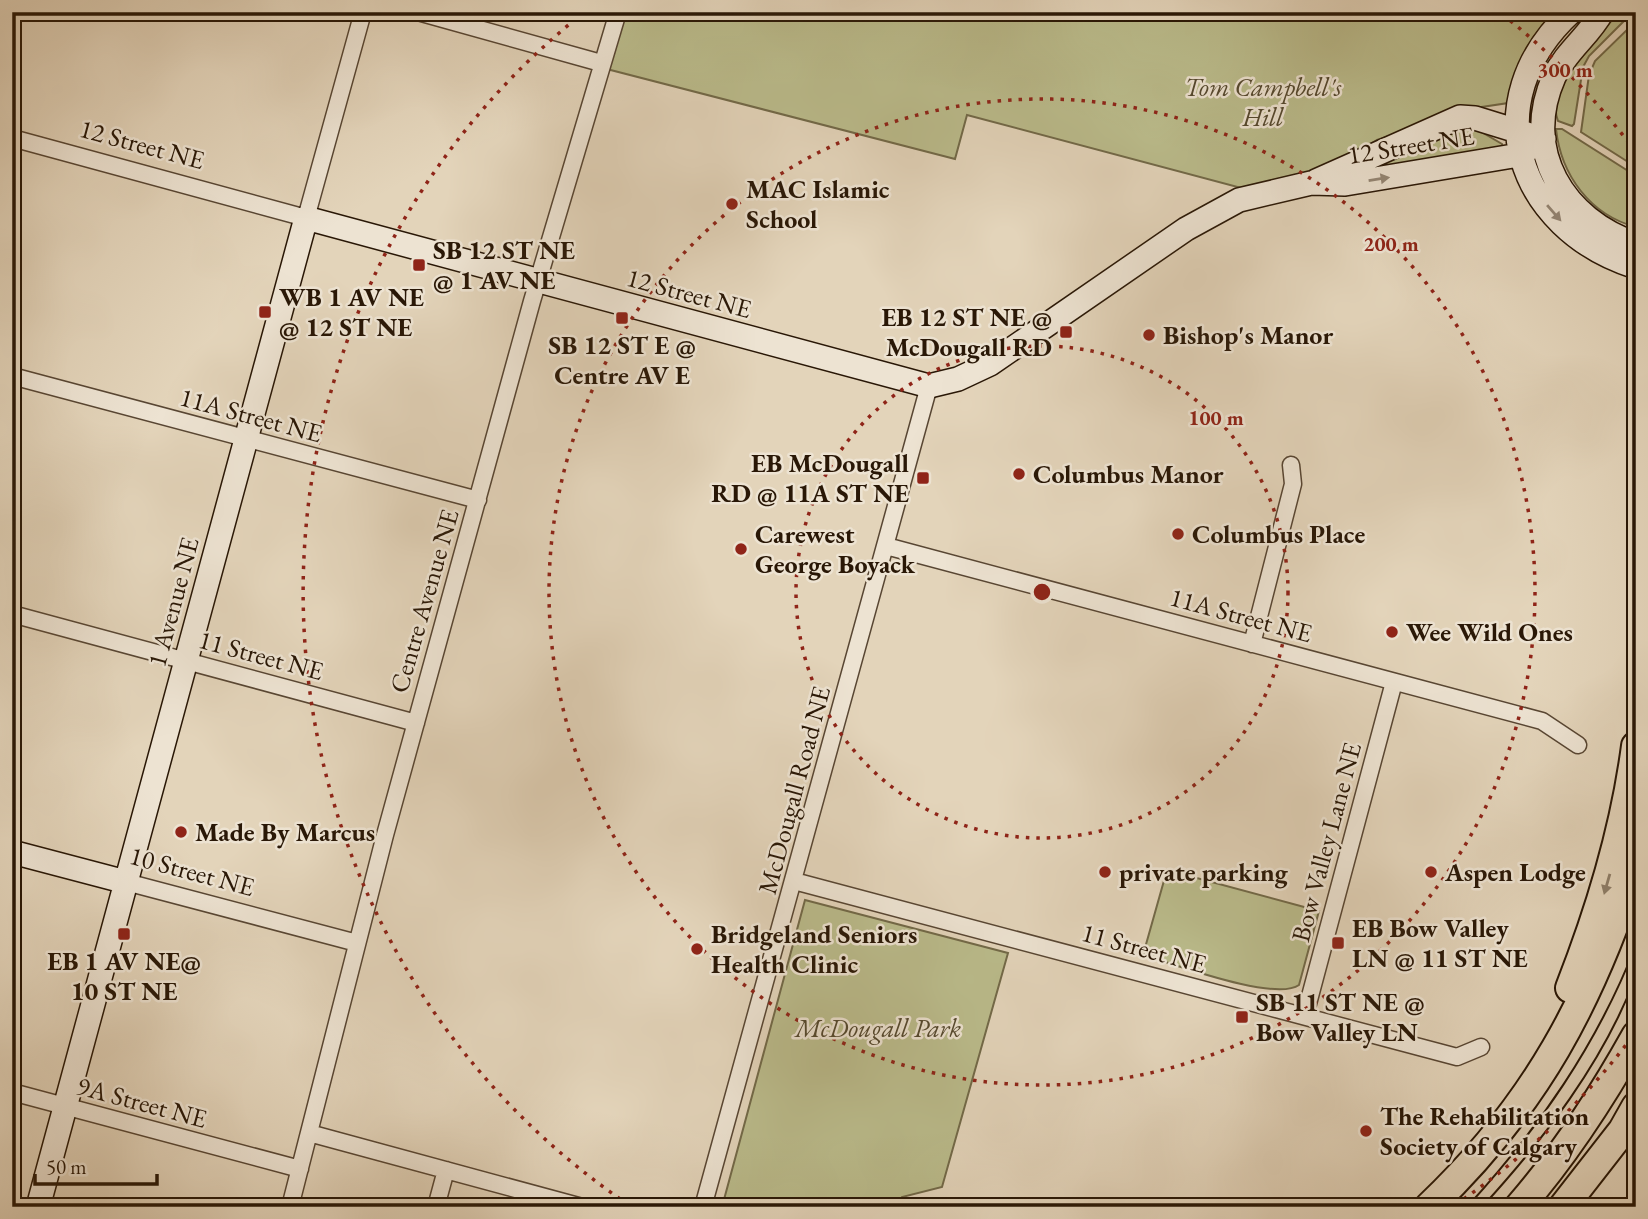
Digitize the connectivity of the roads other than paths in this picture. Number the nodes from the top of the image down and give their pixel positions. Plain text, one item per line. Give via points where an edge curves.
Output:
1 (363, 12) edge
2 (418, 12) edge
3 (618, 12) edge
4 (1571, 12) edge
5 (1602, 12) edge
6 (601, 62) junction
7 (1516, 131) junction
8 (12, 138) edge
9 (1544, 139) junction
10 (1519, 155) junction
11 (1311, 183) junction
12 (306, 218) junction
13 (1636, 244) edge
14 (1636, 267) edge
15 (539, 281) junction
16 (12, 376) edge
17 (929, 386) junction
18 (247, 439) junction
19 (1291, 465) dead end
20 (478, 500) junction
21 (886, 546) junction
22 (12, 614) edge
23 (1252, 644) junction
24 (187, 660) junction
25 (1394, 681) junction
26 (416, 723) junction
27 (1578, 745) dead end
28 (1636, 746) edge
29 (12, 852) edge
30 (1636, 862) edge
31 (794, 881) junction
32 (126, 882) junction
33 (357, 943) junction
34 (1306, 1015) junction
35 (1636, 1036) edge
36 (1481, 1047) dead end
37 (1556, 1051) junction
38 (12, 1092) edge
39 (65, 1106) junction
40 (1636, 1107) edge
41 (309, 1133) junction
42 (300, 1169) junction
43 (446, 1170) junction
44 (559, 1204) edge
45 (38, 1207) edge
46 (290, 1207) edge
47 (436, 1207) edge
48 (582, 1207) edge
49 (703, 1207) edge
50 (1429, 1207) edge
51 (1519, 1207) edge
52 (1563, 1207) edge

1 - 12 street, 1 Avenue NE
2 - 6 street
3 - 6 street, Centre Avenue NE
4 - 7 street via 1530,64
5 - 9 street via 1571,48 1555,77 1545,105
6 - 15 street, Centre Avenue NE
7 - 9 street, 12 Street NE
7 - 10 street
7 - 11 street, 12 Street NE via 1460,117
8 - 12 street, 12 Street NE
9 - 10 street
9 - 13 street via 1554,175 1578,213 1598,229
11 -> 10 street, 12 Street NE via 1345,184
10 -> 14 street via 1541,198 1568,229 1591,248
11 - 17 street, 12 Street NE via 1260,193 1218,210 989,364
12 - 15 street, 12 Street NE
12 - 18 street, 1 Avenue NE
15 - 17 street, 12 Street NE
15 - 20 street, Centre Avenue NE
16 - 18 street, 11A Street NE
17 - 21 street, McDougall Road NE
18 - 20 street, 11A Street NE
18 - 24 street, 1 Avenue NE
19 - 23 street via 1293,484
20 - 26 street, Centre Avenue NE
21 - 23 street, 11A Street NE
21 - 31 street, McDougall Road NE
22 - 24 street, 11 Street NE
23 - 25 street, 11A Street NE
24 - 26 street, 11 Street NE
24 - 32 street, 1 Avenue NE
25 - 27 street, 11A Street NE via 1542,721
25 - 34 street, Bow Valley Lane NE
26 - 33 street, Centre Avenue NE
28 -> 37 highway via 1610,873 1558,1017
29 - 32 street, 10 Street NE
30 - 37 highway via 1602,960
31 - 34 street, 11 Street NE
31 - 49 street, McDougall Road NE
32 - 33 street, 10 Street NE
32 - 39 street, 1 Avenue NE
33 - 41 street, Centre Avenue NE
34 - 36 street, 11 Street NE via 1457,1056
35 - 51 highway via 1605,1092
37 - 50 highway via 1509,1119
38 - 39 street, 9A Street NE
39 - 42 street, 9A Street NE
39 - 45 street, 1 Avenue NE
40 - 52 highway
41 - 42 street, Centre Avenue NE
41 - 43 street
42 - 46 street, Centre Avenue NE
43 - 44 street
43 - 47 street
44 - 48 street

